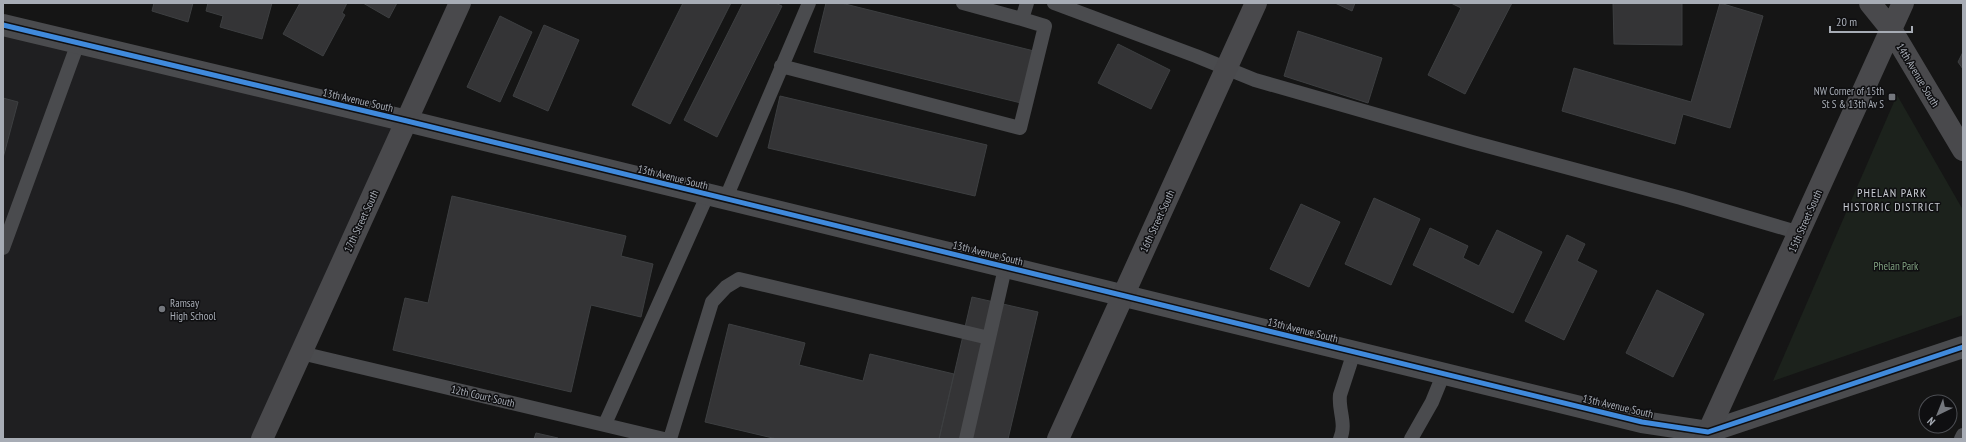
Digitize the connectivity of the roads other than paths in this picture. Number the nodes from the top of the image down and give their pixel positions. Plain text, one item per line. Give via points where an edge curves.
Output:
1 (460, 3) edge
2 (808, 3) edge
3 (963, 3) edge
4 (1027, 3) edge
5 (1054, 3) edge
6 (1256, 3) edge
7 (1870, 3) edge
8 (1903, 3) edge
9 (1022, 20) junction
10 (3, 25) edge
11 (1891, 29) junction
12 (78, 43) junction
13 (781, 66) junction
14 (1227, 67) junction
15 (407, 122) junction
16 (1963, 150) edge
17 (716, 198) junction
18 (1800, 233) junction
19 (3, 248) edge
20 (1005, 268) junction
21 (1122, 296) junction
22 (989, 338) junction
23 (1963, 347) edge
24 (1354, 352) junction
25 (302, 353) junction
26 (1443, 375) junction
27 (604, 424) junction
28 (1963, 435) edge
29 (1706, 436) edge
30 (262, 439) edge
31 (664, 439) edge
32 (670, 439) edge
33 (966, 439) edge
34 (1058, 439) edge
35 (1340, 439) edge
36 (1411, 439) edge
37 (1961, 439) edge

1 - 15 street, 17th Street South
2 - 13 lane
3 - 9 lane
4 - 9 lane
5 - 14 lane
6 - 14 street, 16th Street South
7 - 11 street, 14th Avenue South
8 - 11 street, 15th Street South
9 - 13 lane via 1046,26 1020,128
10 - 12 street, 13th Avenue South
11 - 16 street, 14th Avenue South
11 - 18 street, 15th Street South
12 - 15 street, 13th Avenue South
12 - 19 lane
13 - 17 lane
14 - 18 lane via 1263,82
14 - 21 street, 16th Street South
15 - 17 street, 13th Avenue South
15 - 25 street, 17th Street South
17 - 20 street, 13th Avenue South
17 - 27 lane
18 - 29 street, 15th Street South
20 - 21 street, 13th Avenue South
20 - 22 lane
21 - 24 street, 13th Avenue South
21 - 34 street, 16th Street South
22 - 32 lane via 739,279 726,287 712,302
22 - 33 lane
23 - 29 street, 13th Avenue South
24 - 26 street, 13th Avenue South
24 - 35 lane via 1340,395 1343,426
25 - 27 lane, 12th Court South
25 - 30 street, 17th Street South
26 - 29 street, 13th Avenue South
26 - 36 lane via 1432,402
27 - 31 lane, 12th Court South
28 - 37 lane

